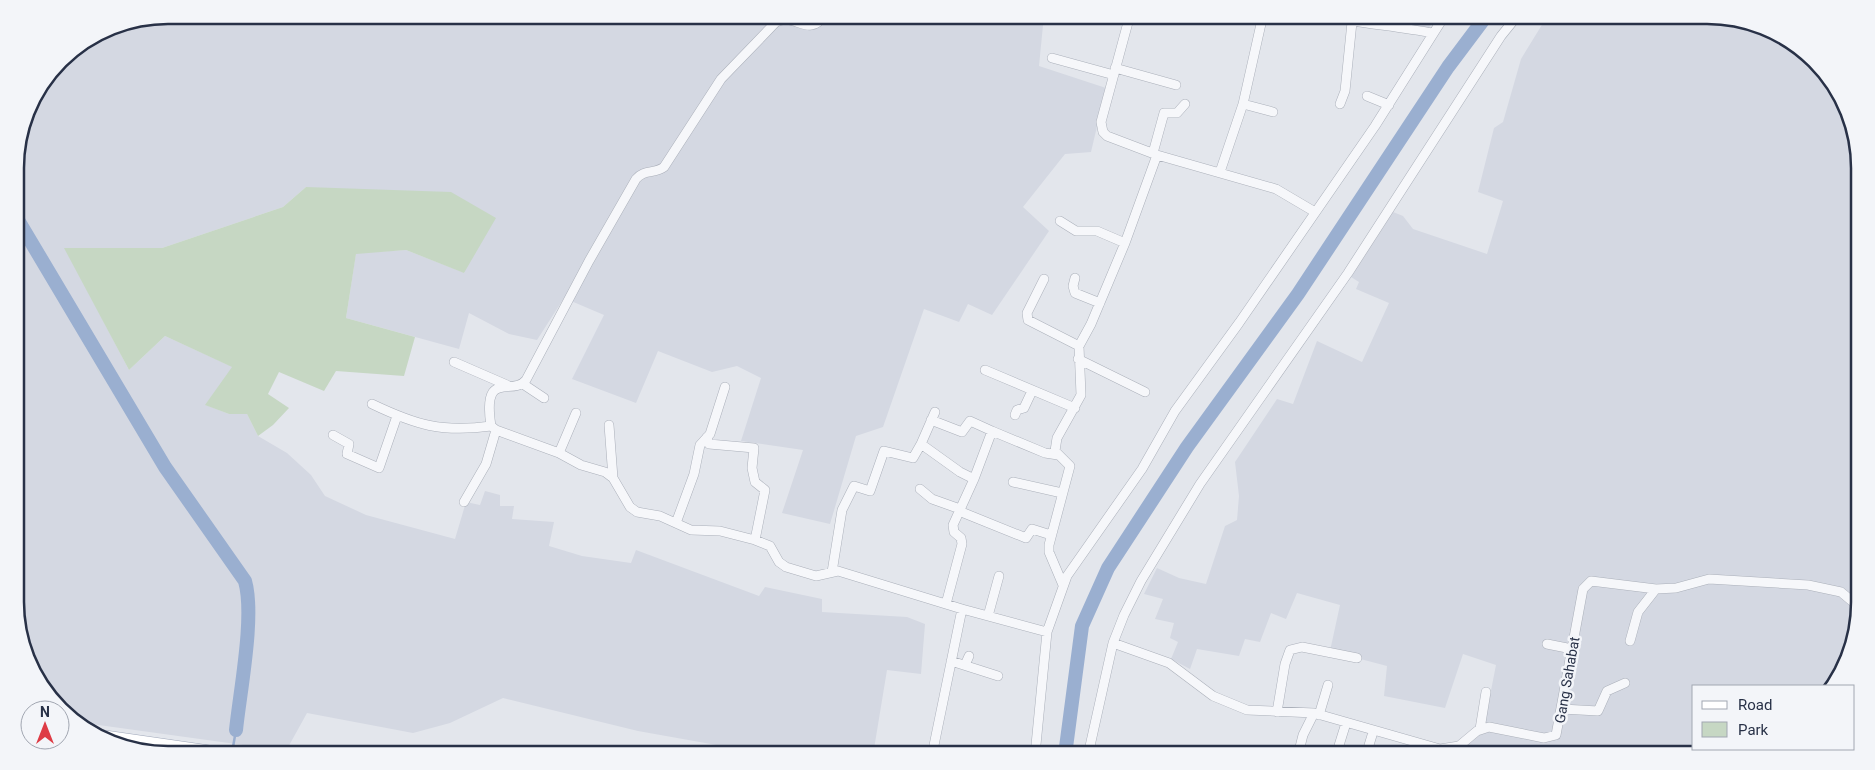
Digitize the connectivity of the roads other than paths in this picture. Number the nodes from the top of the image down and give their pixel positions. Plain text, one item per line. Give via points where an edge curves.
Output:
1 (774, 24) edge
2 (1127, 24) edge
3 (1261, 24) edge
4 (1357, 24) edge
5 (1383, 24) edge
6 (1439, 24) edge
7 (1511, 24) edge
8 (1433, 32) junction
9 (1052, 58) dead end
10 (1114, 71) junction
11 (1176, 85) dead end
12 (1367, 96) dead end
13 (1185, 104) dead end
14 (1243, 104) junction
15 (1340, 104) dead end
16 (1389, 105) junction
17 (1273, 112) dead end
18 (1155, 154) junction
19 (1220, 172) junction
20 (1315, 212) junction
21 (1060, 221) dead end
22 (1125, 243) junction
23 (1075, 278) dead end
24 (1044, 279) dead end
25 (1100, 303) junction
26 (1079, 346) junction
27 (1078, 359) junction
28 (454, 362) dead end
29 (985, 370) dead end
30 (523, 384) junction
31 (509, 385) junction
32 (725, 387) dead end
33 (1032, 391) junction
34 (1145, 392) dead end
35 (544, 398) dead end
36 (372, 404) dead end
37 (1075, 408) junction
38 (576, 414) dead end
39 (1015, 415) dead end
40 (397, 416) junction
41 (609, 425) dead end
42 (494, 428) junction
43 (992, 431) junction
44 (333, 435) dead end
45 (707, 438) junction
46 (921, 444) junction
47 (559, 453) junction
48 (1058, 455) junction
49 (613, 478) junction
50 (974, 479) junction
51 (1013, 482) dead end
52 (920, 489) dead end
53 (1062, 493) junction
54 (464, 502) dead end
55 (960, 510) junction
56 (676, 524) junction
57 (1051, 535) junction
58 (755, 540) junction
59 (832, 572) junction
60 (998, 576) dead end
61 (1063, 585) junction
62 (1656, 589) junction
63 (1851, 600) edge
64 (946, 604) junction
65 (962, 609) junction
66 (988, 616) junction
67 (1047, 632) junction
68 (1630, 641) dead end
69 (1114, 643) junction
70 (1547, 644) dead end
71 (1572, 649) junction
72 (969, 656) dead end
73 (1357, 658) dead end
74 (951, 661) junction
75 (965, 666) junction
76 (998, 676) dead end
77 (1625, 683) dead end
78 (1328, 685) dead end
79 (1486, 692) dead end
80 (1562, 709) junction
81 (1277, 712) junction
82 (1317, 714) junction
83 (1346, 723) junction
84 (1480, 729) junction
85 (1373, 732) junction
86 (134, 742) edge
87 (163, 746) edge
88 (934, 746) edge
89 (1036, 746) edge
90 (1090, 746) edge
91 (1300, 746) edge
92 (1339, 746) edge
93 (1369, 746) edge
94 (1432, 746) edge
95 (1459, 746) edge

1 - 30 street via 714,87 664,167 644,172 636,179
2 - 10 street
3 - 14 street
4 - 15 street
5 - 8 street
6 - 8 street
7 - 69 street via 1348,273 1200,484 1130,600
8 - 16 street
9 - 10 street
10 - 11 street
10 - 18 street via 1101,122 1102,132
12 - 16 street
13 - 18 street via 1177,113 1164,113
14 - 17 street
14 - 19 street
16 - 20 street
18 - 19 street
18 - 22 street
19 - 20 street via 1276,189
20 - 61 street via 1175,411 1145,464
21 - 22 street via 1076,231 1098,231
22 - 25 street
23 - 25 street via 1075,293
24 - 26 street via 1027,313 1028,320
25 - 26 street
26 - 27 street
27 - 34 street
27 - 37 street via 1082,389
28 - 31 street
29 - 33 street
30 - 31 street
30 - 35 street
31 - 42 street via 502,386 491,397
32 - 45 street
33 - 37 street
33 - 39 street via 1024,408
36 - 40 street
37 - 48 street via 1057,438
38 - 47 street
40 - 42 street via 434,427
40 - 44 street via 379,468 347,454 350,444
41 - 49 street
42 - 47 street
42 - 54 street via 486,464
43 - 46 street via 970,421 962,432 933,416
43 - 48 street via 1045,454
43 - 50 street
45 - 56 street via 700,445 694,474
45 - 58 street via 709,444 754,448 752,468 755,482 765,490
46 - 50 street
46 - 59 street via 913,458 884,451 870,491 854,485 842,510
47 - 49 street
48 - 53 street via 1070,466
49 - 56 street via 633,510 660,516
50 - 55 street
51 - 53 street
52 - 55 street via 932,499
53 - 57 street
55 - 57 street via 1026,538 1032,528
55 - 64 street via 953,529 962,544
56 - 58 street via 691,530 720,531
57 - 61 street via 1049,552
58 - 59 street via 770,546 779,562 786,567 816,576
59 - 64 street via 838,571
60 - 66 street
61 - 67 street
62 - 63 street, Gang Sahabat via 1709,580 1771,581 1831,589
62 - 68 street via 1638,612
62 - 71 street, Gang Sahabat via 1600,580 1587,582
64 - 65 street
65 - 66 street
65 - 74 street
66 - 67 street
67 - 89 street
69 - 81 street via 1169,663 1202,690 1226,703 1254,711
69 - 90 street
70 - 71 street
71 - 80 street, Gang Sahabat
72 - 75 street
73 - 81 street via 1302,647 1290,650
74 - 75 street
74 - 88 street
75 - 76 street
77 - 80 street via 1606,691 1598,711
78 - 82 street
79 - 84 street
80 - 84 street, Gang Sahabat via 1558,731 1549,738 1495,727
81 - 82 street
82 - 83 street
82 - 91 street via 1303,735
83 - 85 street
83 - 92 street
84 - 95 street
85 - 93 street
85 - 94 street
86 - 87 main road

